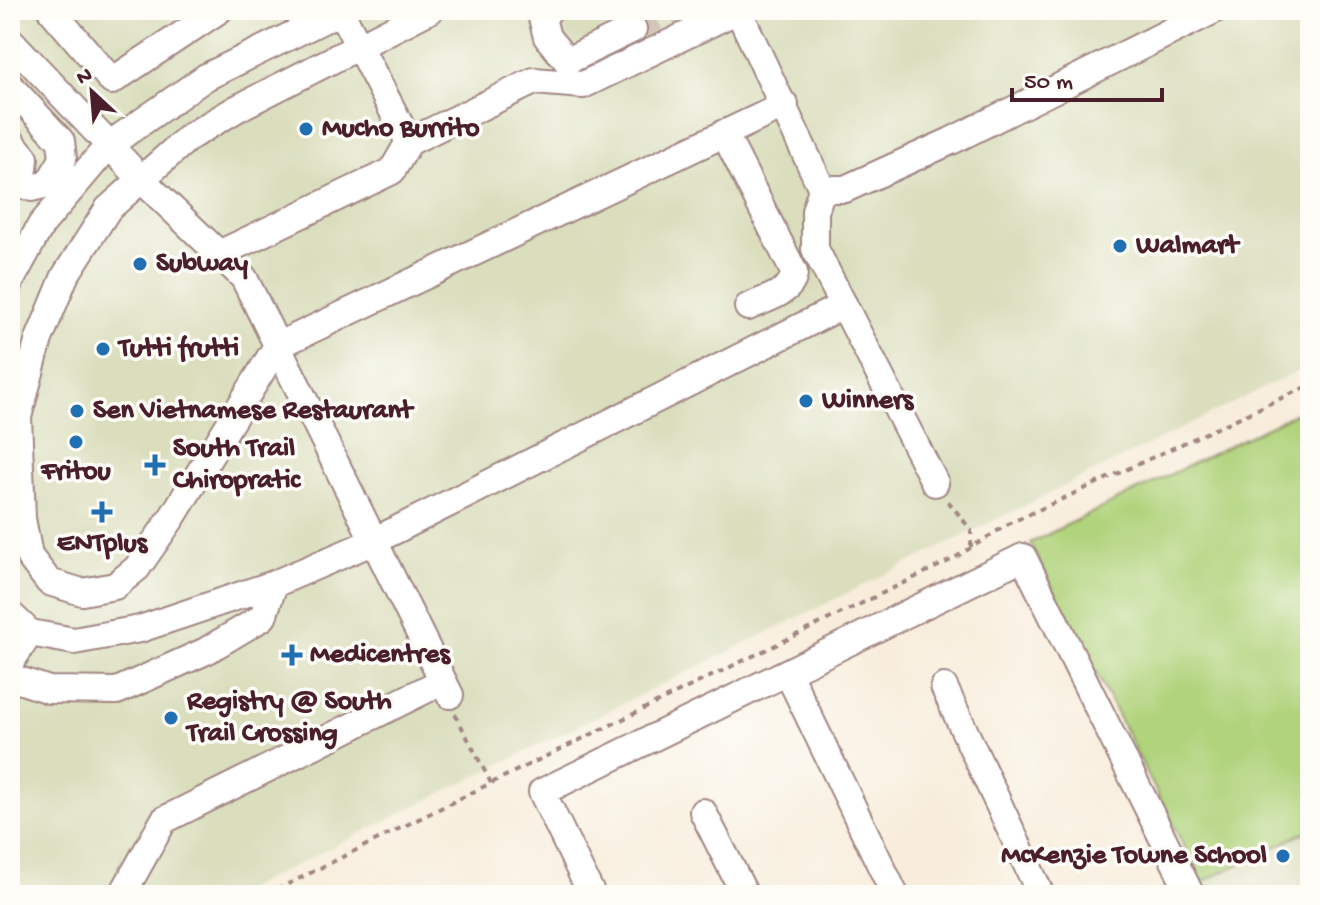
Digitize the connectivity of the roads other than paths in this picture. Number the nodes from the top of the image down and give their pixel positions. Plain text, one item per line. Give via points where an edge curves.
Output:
1 (51, 10) edge
2 (219, 10) edge
3 (341, 10) edge
4 (430, 10) edge
5 (549, 10) edge
6 (1214, 10) edge
7 (633, 29) tunnel mouth
8 (10, 40) edge
9 (359, 46) junction
10 (10, 86) edge
11 (785, 105) junction
12 (724, 133) junction
13 (10, 140) edge
14 (409, 142) junction
15 (109, 145) junction
16 (141, 179) junction
17 (10, 181) edge
18 (822, 189) junction
19 (219, 254) junction
20 (10, 281) edge
21 (844, 305) junction
22 (748, 307) dead end
23 (277, 346) junction
24 (935, 483) road end
25 (16, 518) edge
26 (372, 542) junction
27 (274, 584) junction
28 (10, 614) edge
29 (30, 633) junction
30 (10, 663) edge
31 (788, 673) junction
32 (10, 677) edge
33 (944, 687) dead end
34 (703, 812) dead end
35 (122, 895) edge
36 (592, 895) edge
37 (745, 895) edge
38 (895, 895) edge
39 (1041, 895) edge
40 (1191, 895) edge

1 - 2 street via 112,81
3 - 9 street
3 - 15 street via 206,77
4 - 9 street
5 - 7 street via 542,18 547,37 567,61
6 - 18 street via 951,141 845,189
8 - 15 street
9 - 14 street
9 - 16 street via 189,137
10 - 17 street via 61,141 63,159 48,184 32,188
11 - 12 street
11 - 14 street via 738,10 583,85 534,81
11 - 18 street
12 - 22 street via 794,272 790,288
12 - 23 street
13 - 17 street via 25,158 24,169
14 - 19 street via 392,171
15 - 16 street
15 - 20 street via 41,225
16 - 19 street
16 - 25 street via 108,209 65,276 39,339 18,417
18 - 21 street via 815,211 815,249
19 - 23 street via 244,278
21 - 24 street
21 - 26 street
23 - 25 street via 160,534 137,568 115,586 82,592 49,582 29,556
23 - 26 street
26 - 27 street
26 - 35 street via 449,696 164,820
27 - 29 street via 140,629 74,641
27 - 32 street via 263,617 206,651 117,691 49,690
28 - 29 street
29 - 30 street
31 - 36 street via 542,792
31 - 38 street
31 - 40 street via 1023,557
33 - 39 street
34 - 37 street

